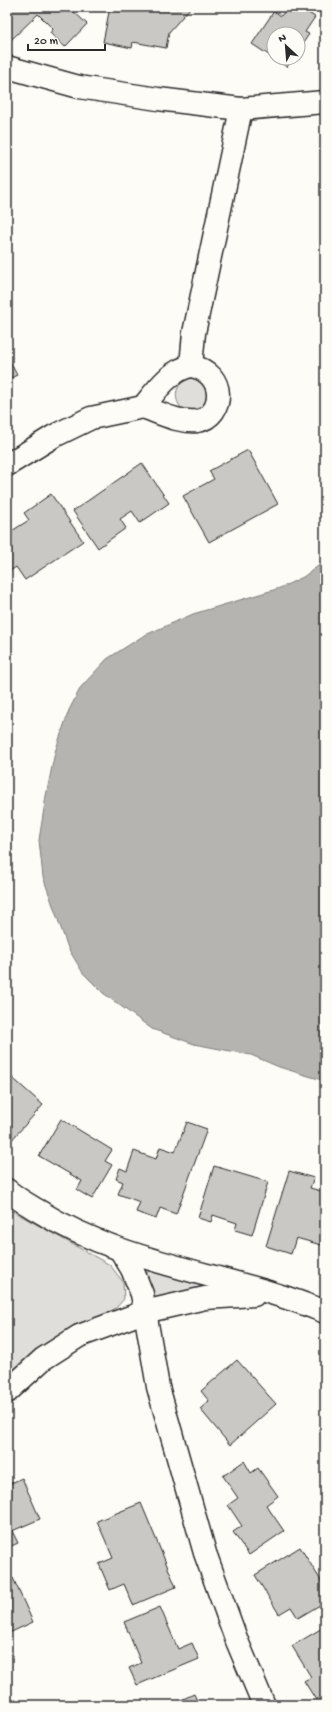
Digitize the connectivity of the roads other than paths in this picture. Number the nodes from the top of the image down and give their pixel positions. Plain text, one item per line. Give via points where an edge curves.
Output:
1 (7, 67) edge
2 (325, 102) edge
3 (241, 109) junction
4 (191, 366) junction
5 (143, 407) junction
6 (7, 465) edge
7 (7, 1190) edge
8 (121, 1251) junction
9 (272, 1294) junction
10 (144, 1312) junction
11 (325, 1312) edge
12 (7, 1392) edge
13 (264, 1705) edge

1 - 3 street via 79,87 158,100
2 - 3 street
3 - 4 street via 194,333
4 - 5 street via 184,367 170,377
4 - 5 street via 200,367 208,372 218,387 217,404 205,419 181,419
5 - 6 street via 91,418 54,436
7 - 8 street via 59,1224
8 - 9 street
8 - 10 street via 142,1294
9 - 10 street via 205,1298
9 - 11 street
10 - 12 street via 79,1336 43,1360
10 - 13 street via 158,1388 205,1553 237,1641

